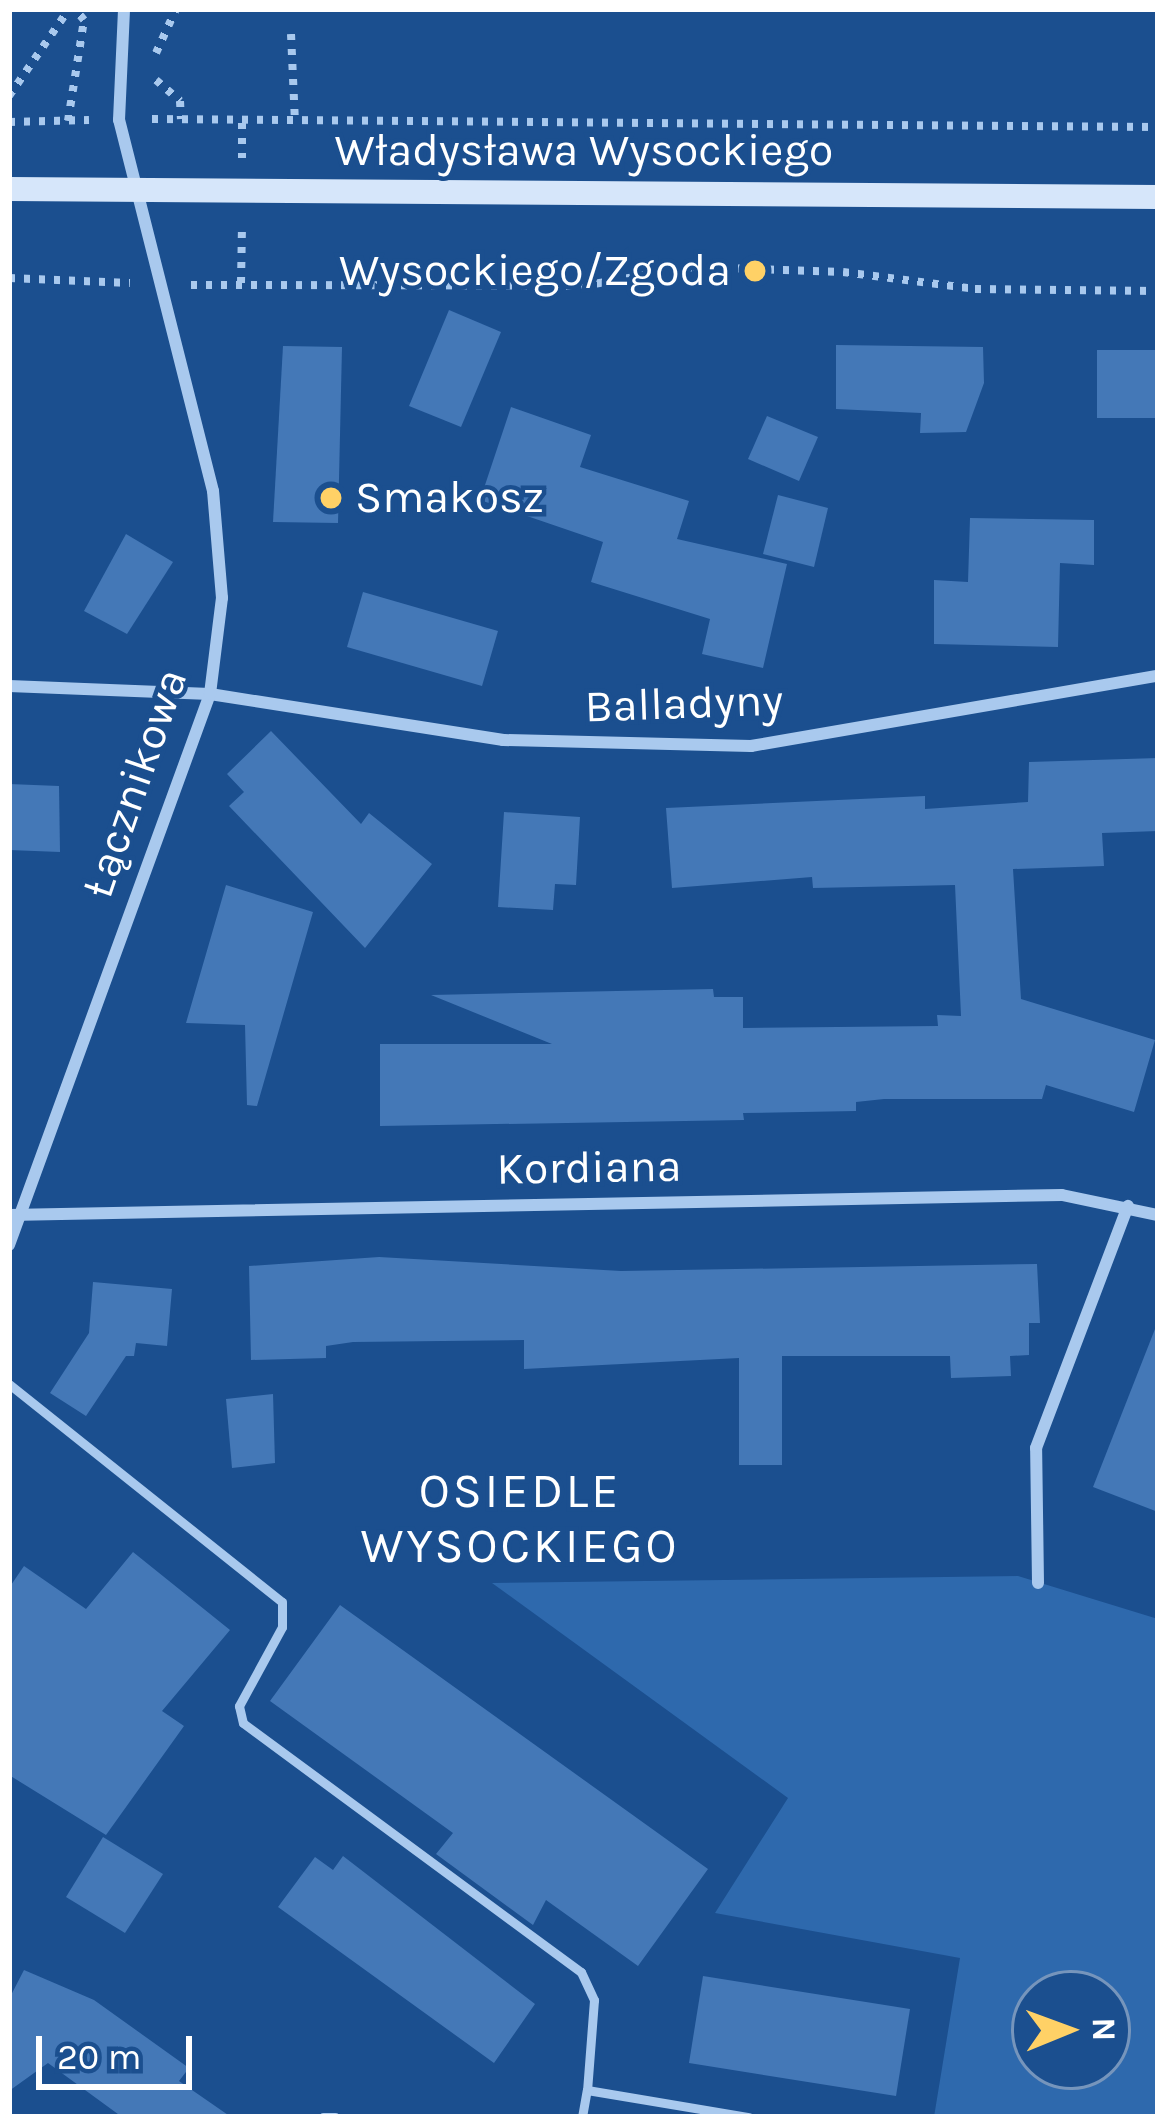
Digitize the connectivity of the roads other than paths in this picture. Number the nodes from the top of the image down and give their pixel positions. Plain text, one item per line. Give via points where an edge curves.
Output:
1 (124, 9) edge
2 (9, 189) edge
3 (137, 190) junction
4 (1158, 197) edge
5 (1158, 676) edge
6 (9, 686) edge
7 (210, 694) junction
8 (1128, 1206) junction
9 (14, 1215) edge
10 (1158, 1215) edge
11 (9, 1245) edge
12 (9, 1384) edge
13 (1038, 1583) dead end
14 (587, 2090) junction
15 (322, 2117) edge
16 (335, 2117) edge
17 (582, 2117) edge
18 (749, 2117) edge

1 - 3 street, Łącznikowa via 119,120
2 - 3 street, Władysława Wysockiego
3 - 4 street, Władysława Wysockiego
3 - 7 street, Łącznikowa via 213,491 222,598
5 - 7 street, Balladyny via 751,746 503,740
6 - 7 street, Balladyny
7 - 9 street, Łącznikowa
8 - 9 street, Kordiana via 1062,1196
8 - 10 street, Kordiana
8 - 13 street via 1036,1448
9 - 11 street, Łącznikowa
12 - 14 lane via 282,1602 282,1627 239,1706 243,1723 581,1972 595,2000
14 - 17 lane
14 - 18 lane
15 - 16 lane

